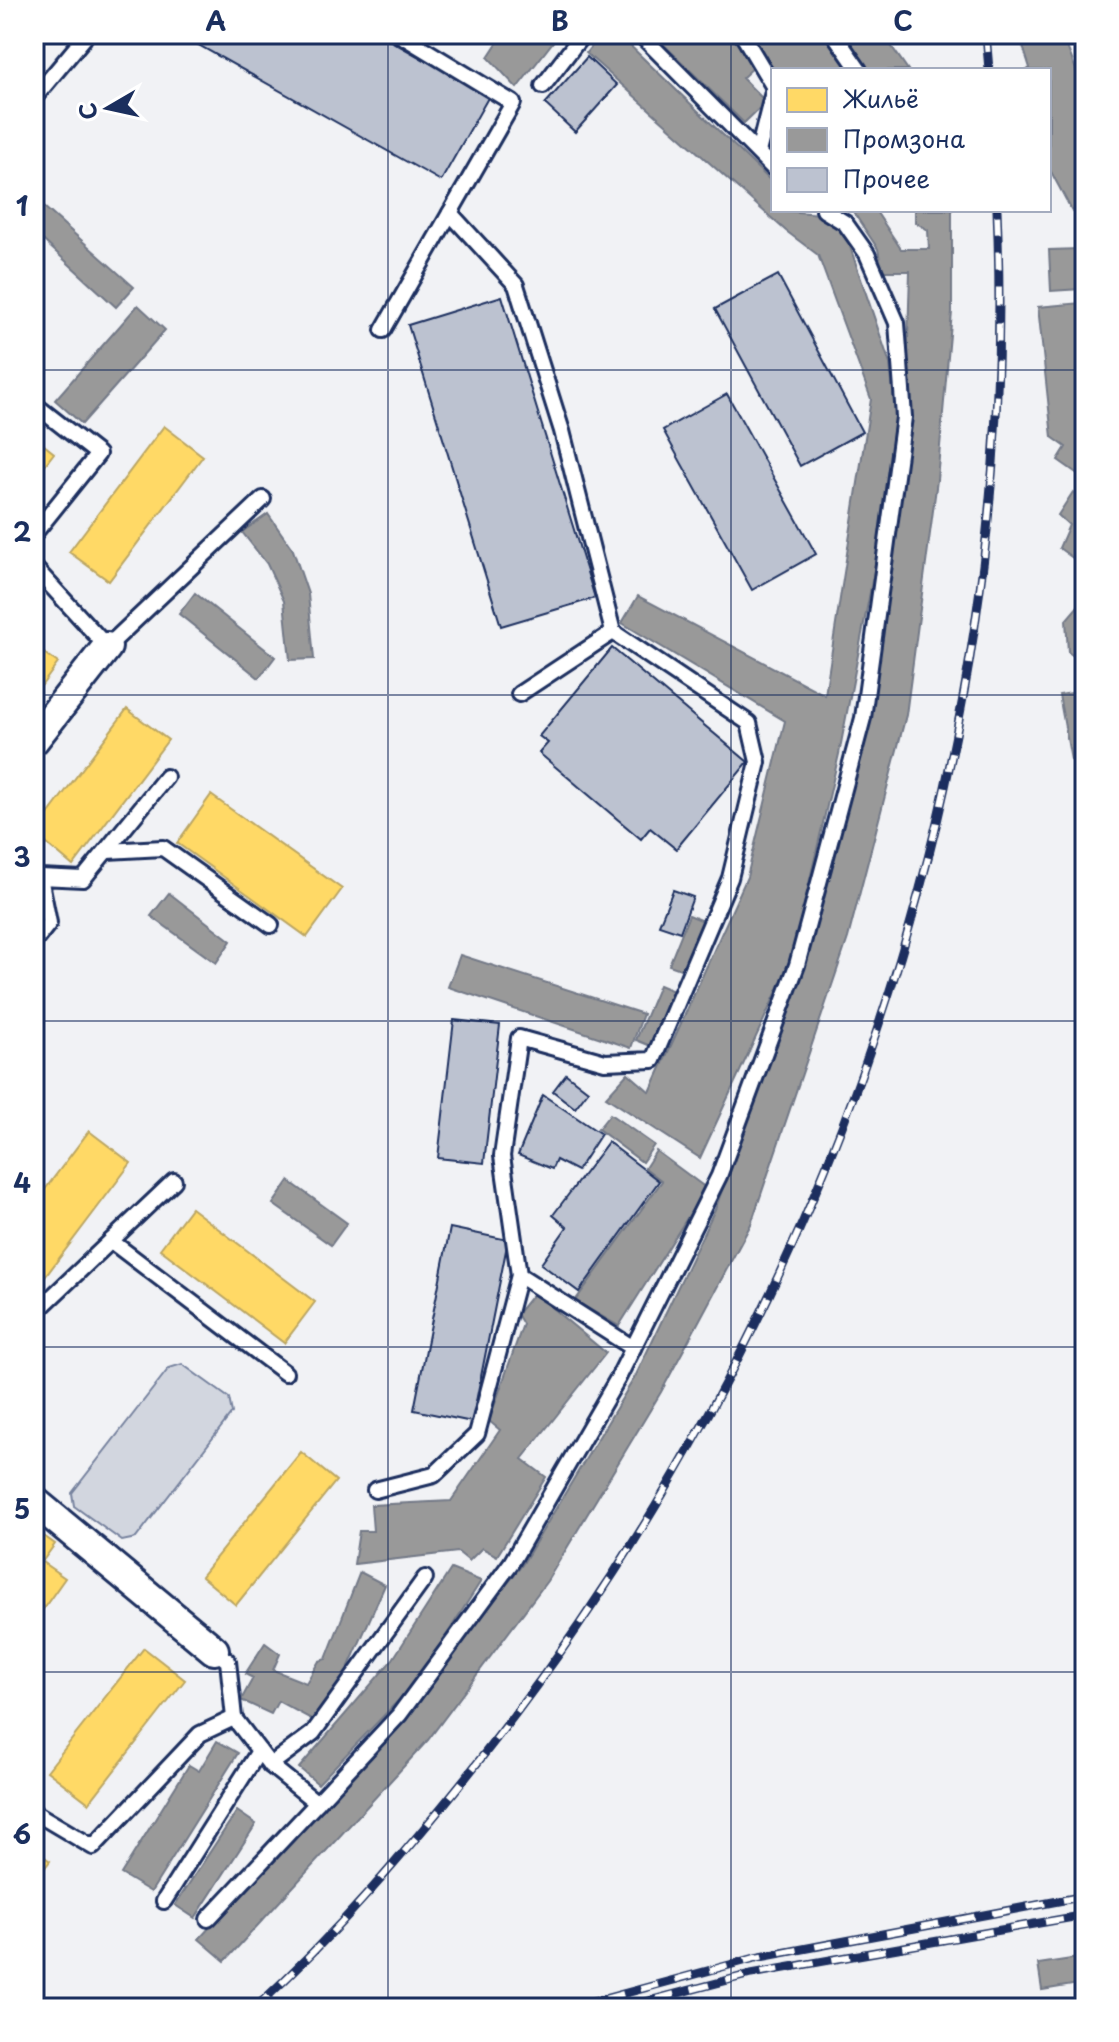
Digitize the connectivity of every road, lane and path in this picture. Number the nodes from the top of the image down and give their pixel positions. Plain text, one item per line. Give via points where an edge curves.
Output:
1 (84, 34) edge
2 (399, 34) edge
3 (583, 34) edge
4 (640, 34) edge
5 (742, 34) edge
6 (834, 34) edge
7 (858, 68) edge
8 (771, 85) edge
9 (543, 86) dead end
10 (771, 97) edge
11 (34, 98) edge
12 (758, 152) junction
13 (771, 166) edge
14 (827, 212) edge
15 (450, 213) junction
16 (383, 330) dead end
17 (34, 404) edge
18 (263, 499) dead end
19 (34, 534) edge
20 (34, 567) edge
21 (613, 632) junction
22 (107, 647) junction
23 (519, 694) dead end
24 (34, 740) edge
25 (166, 777) dead end
26 (107, 851) junction
27 (37, 875) edge
28 (271, 925) dead end
29 (34, 942) edge
30 (174, 1181) dead end
31 (111, 1241) junction
32 (519, 1275) junction
33 (34, 1314) edge
34 (633, 1348) junction
35 (285, 1373) dead end
36 (375, 1490) dead end
37 (34, 1501) edge
38 (425, 1578) dead end
39 (214, 1650) joint
40 (234, 1718) junction
41 (259, 1751) junction
42 (270, 1765) junction
43 (317, 1803) junction
44 (34, 1812) edge
45 (164, 1901) dead end
46 (208, 1919) dead end

1 - 11 lane
2 - 15 lane via 513,103
3 - 9 lane
4 - 12 lane
5 - 8 lane
6 - 7 lane
10 - 12 lane
12 - 13 lane
14 - 34 lane via 845,223 867,254 897,323 904,417 863,718 792,979 719,1176
15 - 16 lane
15 - 21 lane via 516,285 562,431
17 - 19 lane via 98,454
18 - 22 lane
20 - 22 lane
21 - 23 lane
21 - 32 lane via 749,723 758,762 730,878 653,1060 605,1062 519,1038 502,1156
22 - 24 street
25 - 26 lane
26 - 27 lane via 83,879
26 - 28 lane via 163,848
27 - 29 lane via 49,923
30 - 31 lane
31 - 33 lane
31 - 35 lane
32 - 34 lane
32 - 36 lane via 477,1434 434,1475
34 - 43 lane via 511,1563 399,1715
37 - 39 street
38 - 42 lane via 313,1733
39 - 40 lane via 228,1661
40 - 41 lane
40 - 44 lane via 200,1734 93,1847
41 - 42 lane
41 - 45 lane
42 - 43 lane
43 - 46 lane

